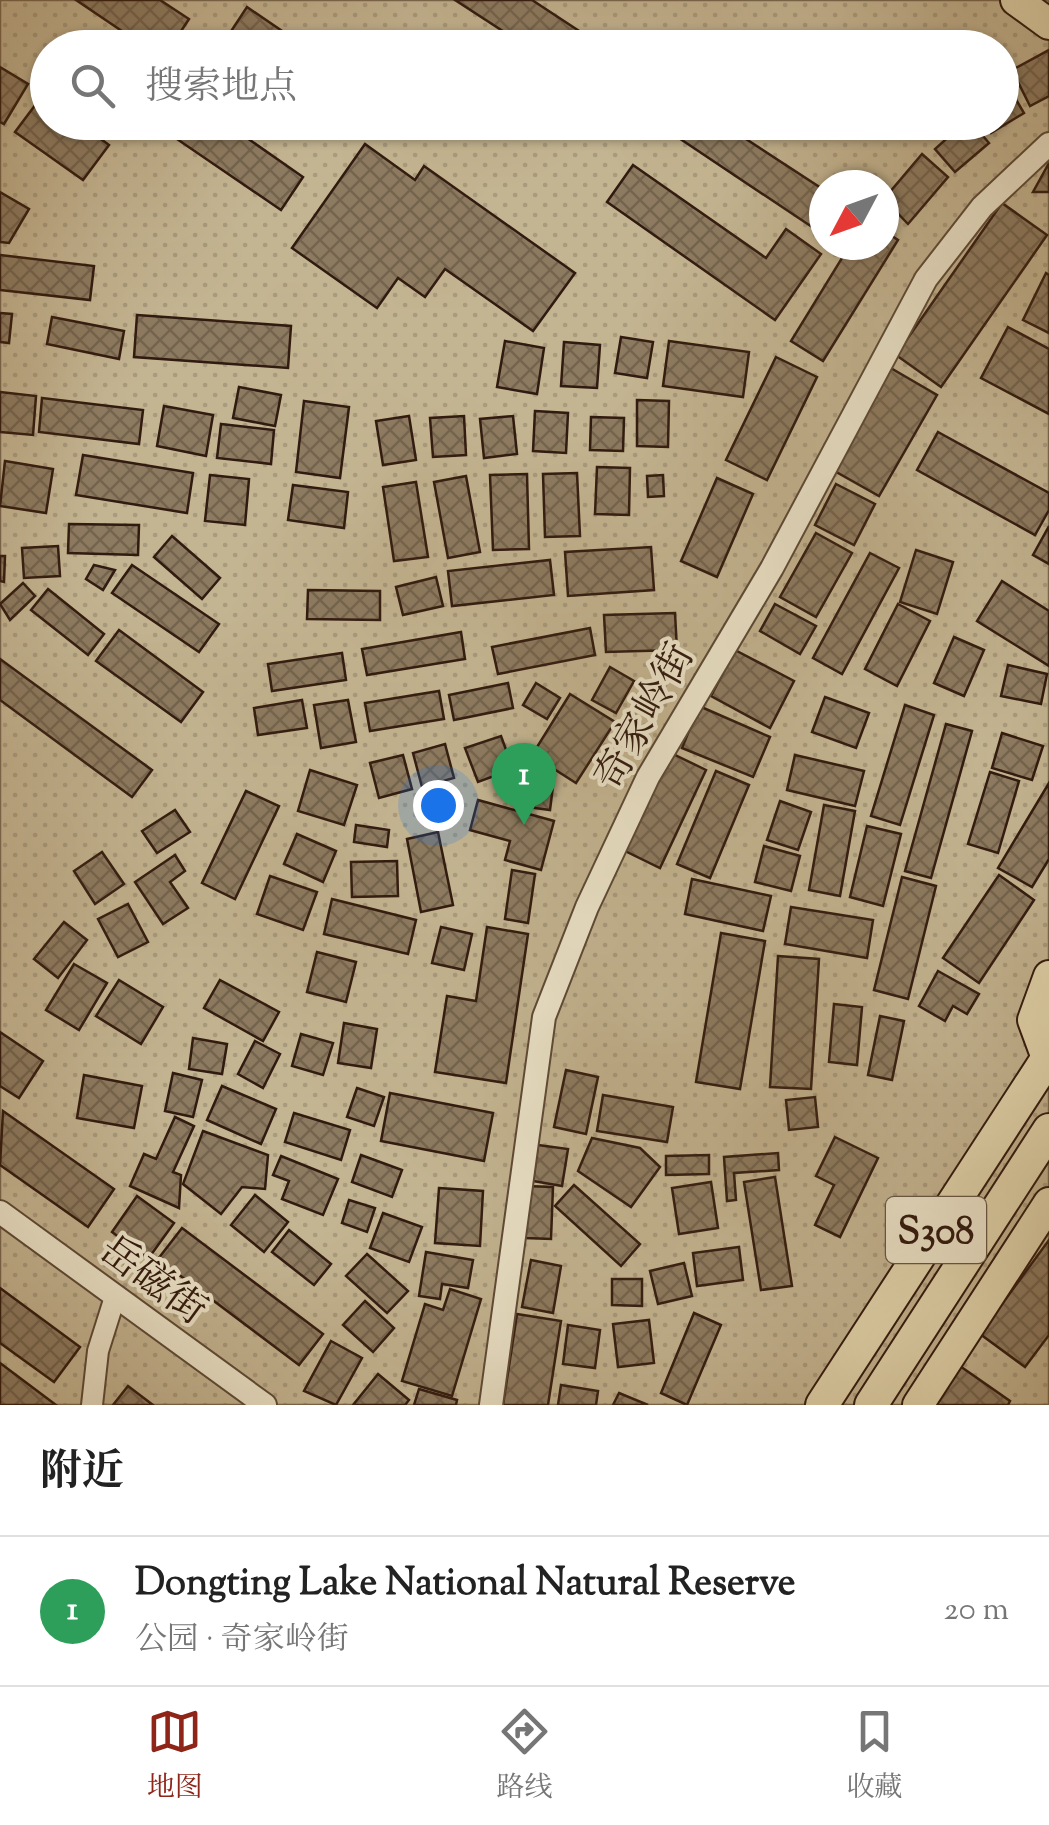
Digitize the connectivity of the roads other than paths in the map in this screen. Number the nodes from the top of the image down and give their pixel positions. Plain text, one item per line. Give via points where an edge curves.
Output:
1 (1016, 0) edge
2 (1049, 24) edge
3 (1049, 144) edge
4 (1049, 976) edge
5 (1048, 1057) edge
6 (1049, 1130) edge
7 (1049, 1203) edge
8 (0, 1212) edge
9 (115, 1297) junction
10 (92, 1405) edge
11 (264, 1405) edge
12 (491, 1405) edge
13 (822, 1405) edge
14 (871, 1405) edge
15 (918, 1405) edge

1 - 2 main road
3 - 12 street, 奇家岭街 via 982,207 926,279 772,568 648,776 587,907 544,1018
4 - 5 main road via 1033,1020
5 - 13 highway, S308
6 - 14 highway, S308
7 - 15 main road
8 - 9 street, 岳磁街
9 - 10 street via 98,1351
9 - 11 street, 岳磁街

